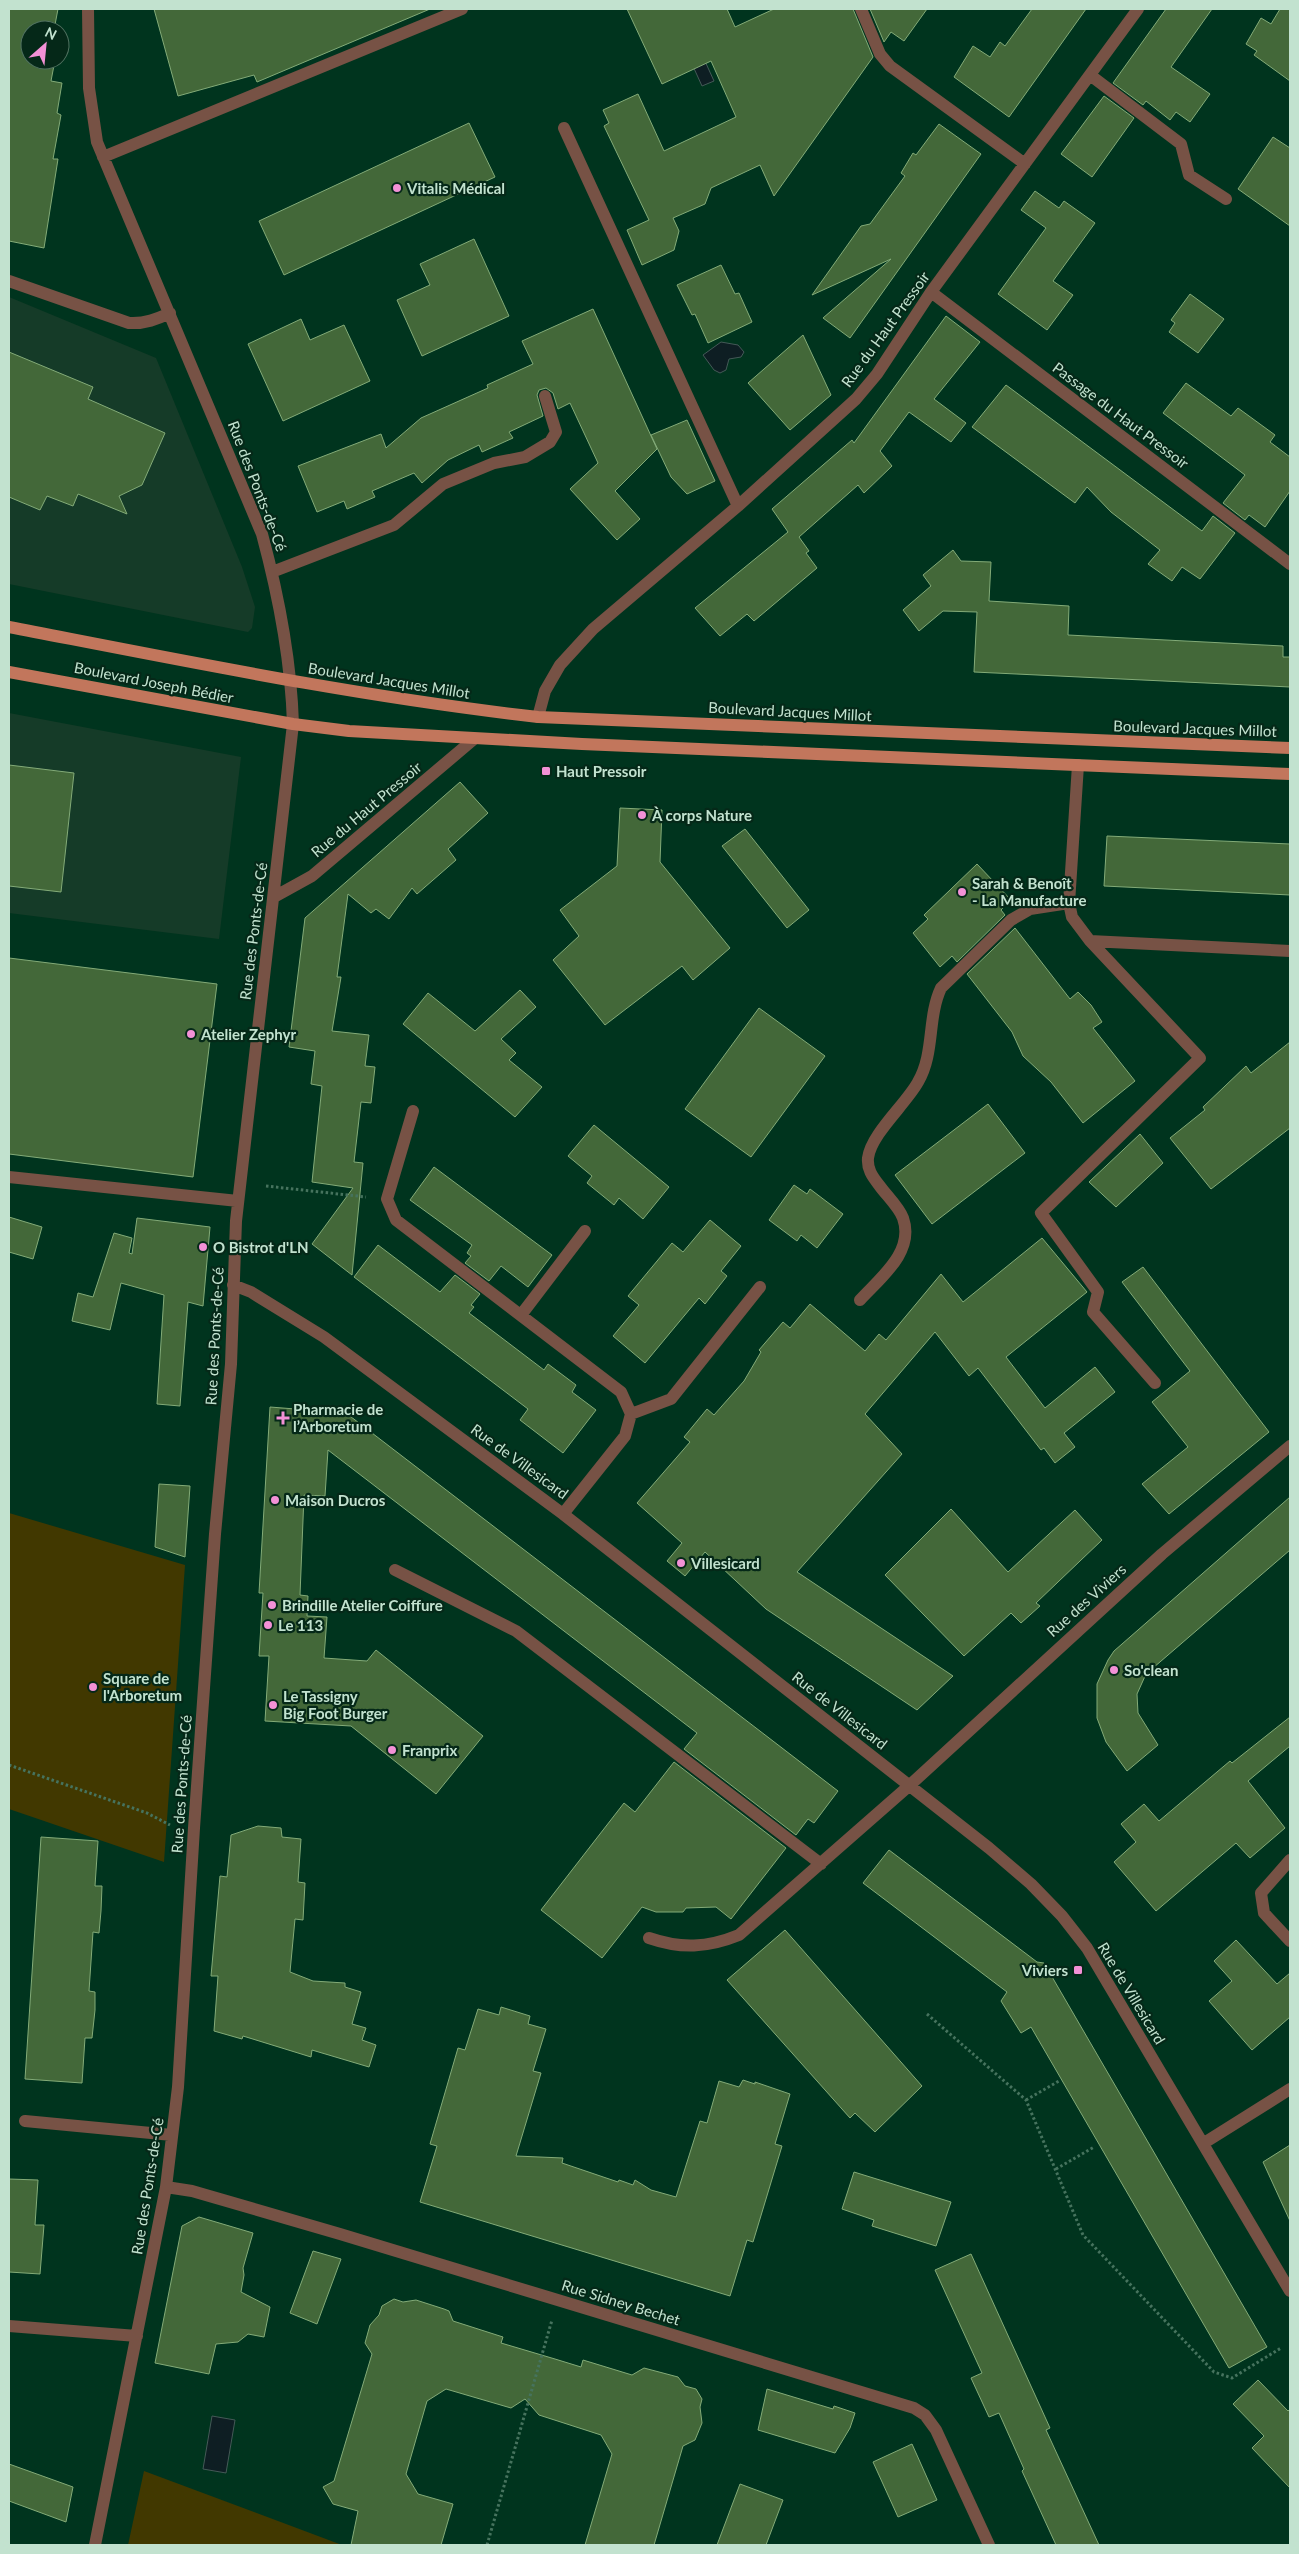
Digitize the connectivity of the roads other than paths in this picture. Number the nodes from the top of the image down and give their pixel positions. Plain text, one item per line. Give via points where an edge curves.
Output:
1 (88, 9) edge
2 (462, 9) edge
3 (861, 9) edge
4 (1138, 9) edge
5 (1090, 74) junction
6 (564, 128) dead end
7 (103, 158) junction
8 (1025, 164) junction
9 (1226, 199) dead end
10 (9, 281) edge
11 (932, 292) junction
12 (170, 313) junction
13 (545, 396) dead end
14 (738, 506) junction
15 (1290, 564) edge
16 (272, 572) junction
17 (9, 626) edge
18 (9, 672) edge
19 (292, 681) junction
20 (538, 716) junction
21 (293, 724) junction
22 (474, 739) junction
23 (1290, 748) edge
24 (1078, 765) junction
25 (1290, 774) edge
26 (274, 898) junction
27 (1069, 903) junction
28 (1090, 941) junction
29 (1290, 951) edge
30 (413, 1111) dead end
31 (9, 1177) edge
32 (238, 1201) junction
33 (585, 1231) dead end
34 (233, 1286) junction
35 (760, 1287) dead end
36 (860, 1300) dead end
37 (521, 1316) junction
38 (1155, 1383) dead end
39 (631, 1414) junction
40 (1290, 1446) edge
41 (563, 1514) junction
42 (395, 1570) dead end
43 (910, 1784) junction
44 (1290, 1860) edge
45 (821, 1864) junction
46 (649, 1938) dead end
47 (1290, 1941) edge
48 (1290, 2090) edge
49 (25, 2121) dead end
50 (172, 2135) junction
51 (1204, 2143) junction
52 (166, 2187) junction
53 (1290, 2291) edge
54 (9, 2326) edge
55 (137, 2336) junction
56 (96, 2545) edge
57 (989, 2545) edge

1 - 7 street, Rue des Ponts-de-Cé via 89,88 97,142
2 - 7 street
3 - 8 street via 880,54 890,66
4 - 5 street, Rue du Haut Pressoir
5 - 8 street, Rue du Haut Pressoir
5 - 9 street via 1181,144 1189,175
6 - 14 street
7 - 12 street, Rue des Ponts-de-Cé
8 - 11 street, Rue du Haut Pressoir
10 - 12 street via 129,323 139,324
11 - 14 street, Rue du Haut Pressoir via 877,374 856,399
11 - 15 street, Passage du Haut Pressoir
12 - 16 street, Rue des Ponts-de-Cé via 262,534
13 - 16 street via 556,432 550,442 525,458 494,463 443,484 394,525
14 - 20 street, Rue du Haut Pressoir via 593,629 560,666 545,691
16 - 19 street, Rue des Ponts-de-Cé
17 - 19 main road, Boulevard Joseph Bédier
18 - 21 main road, Boulevard Joseph Bédier
19 - 20 main road, Boulevard Jacques Millot via 474,710
19 - 21 street, Rue des Ponts-de-Cé
20 - 23 main road, Boulevard Jacques Millot
21 - 22 main road
21 - 26 street, Rue des Ponts-de-Cé
22 - 24 main road
22 - 26 street, Rue du Haut Pressoir via 312,876
24 - 25 main road
24 - 27 street
26 - 32 street, Rue des Ponts-de-Cé
27 - 28 street via 1072,917
27 - 36 street via 1030,909 1010,920 941,988 936,999 928,1061 918,1082 875,1140 868,1157 870,1173 903,1217 906,1237 900,1256
28 - 29 street
28 - 38 street via 1200,1058 1040,1213 1098,1292 1093,1312
30 - 37 street via 387,1199 396,1220
31 - 32 street
32 - 34 street, Rue des Ponts-de-Cé
33 - 37 street
34 - 41 street, Rue de Villesicard via 251,1292 324,1337
34 - 50 street, Rue des Ponts-de-Cé via 231,1364 214,1544 178,2087
35 - 39 street via 671,1399
37 - 39 street via 620,1392
39 - 41 street via 626,1436
40 - 43 street, Rue des Viviers via 1162,1554
41 - 43 street, Rue de Villesicard
42 - 45 street via 516,1631
43 - 45 street, Rue des Viviers
43 - 51 street, Rue de Villesicard via 996,1854 1062,1916 1087,1948
44 - 47 street via 1261,1893 1264,1913
45 - 46 street, Rue des Viviers via 739,1936 699,1947 665,1944
48 - 51 street
49 - 50 street
50 - 52 street, Rue des Ponts-de-Cé
51 - 53 street, Rue de Villesicard
52 - 55 street, Rue des Ponts-de-Cé
52 - 57 street, Rue Sidney Bechet via 192,2191 340,2234 914,2408 925,2415 936,2430
54 - 55 street
55 - 56 street, Rue des Ponts-de-Cé

